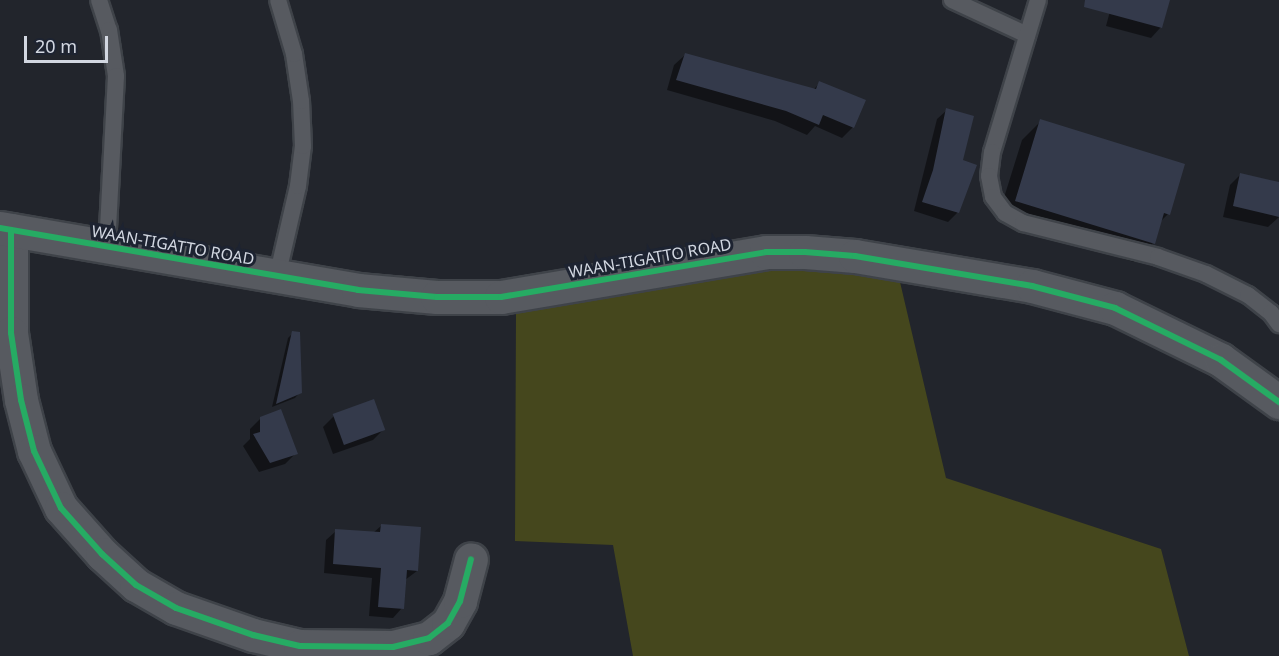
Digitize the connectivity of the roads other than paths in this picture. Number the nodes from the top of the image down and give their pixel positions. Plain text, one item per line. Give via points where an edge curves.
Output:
1 (99, 0) edge
2 (278, 0) edge
3 (952, 0) edge
4 (1038, 0) edge
5 (1027, 35) junction
6 (6, 229) edge
7 (107, 248) junction
8 (277, 277) junction
9 (1279, 324) edge
10 (1279, 402) edge
11 (471, 559) dead end
12 (308, 651) edge

1 - 7 lane via 109,30 116,76
2 - 8 lane via 294,54 303,146
3 - 5 lane
4 - 5 lane
5 - 9 lane via 992,152 989,176 993,196 1005,213 1023,223 1158,256 1206,274 1248,295
6 - 7 street, WAAN-TIGATTO ROAD
6 - 12 street via 11,333 21,400 34,451 62,508 102,554 136,585 176,608
7 - 8 street, WAAN-TIGATTO ROAD
8 - 10 street, WAAN-TIGATTO ROAD via 358,290 437,297 501,297 766,252 855,256 1032,286 1115,308 1221,360
11 - 12 street via 460,601 448,623 429,638 393,647

